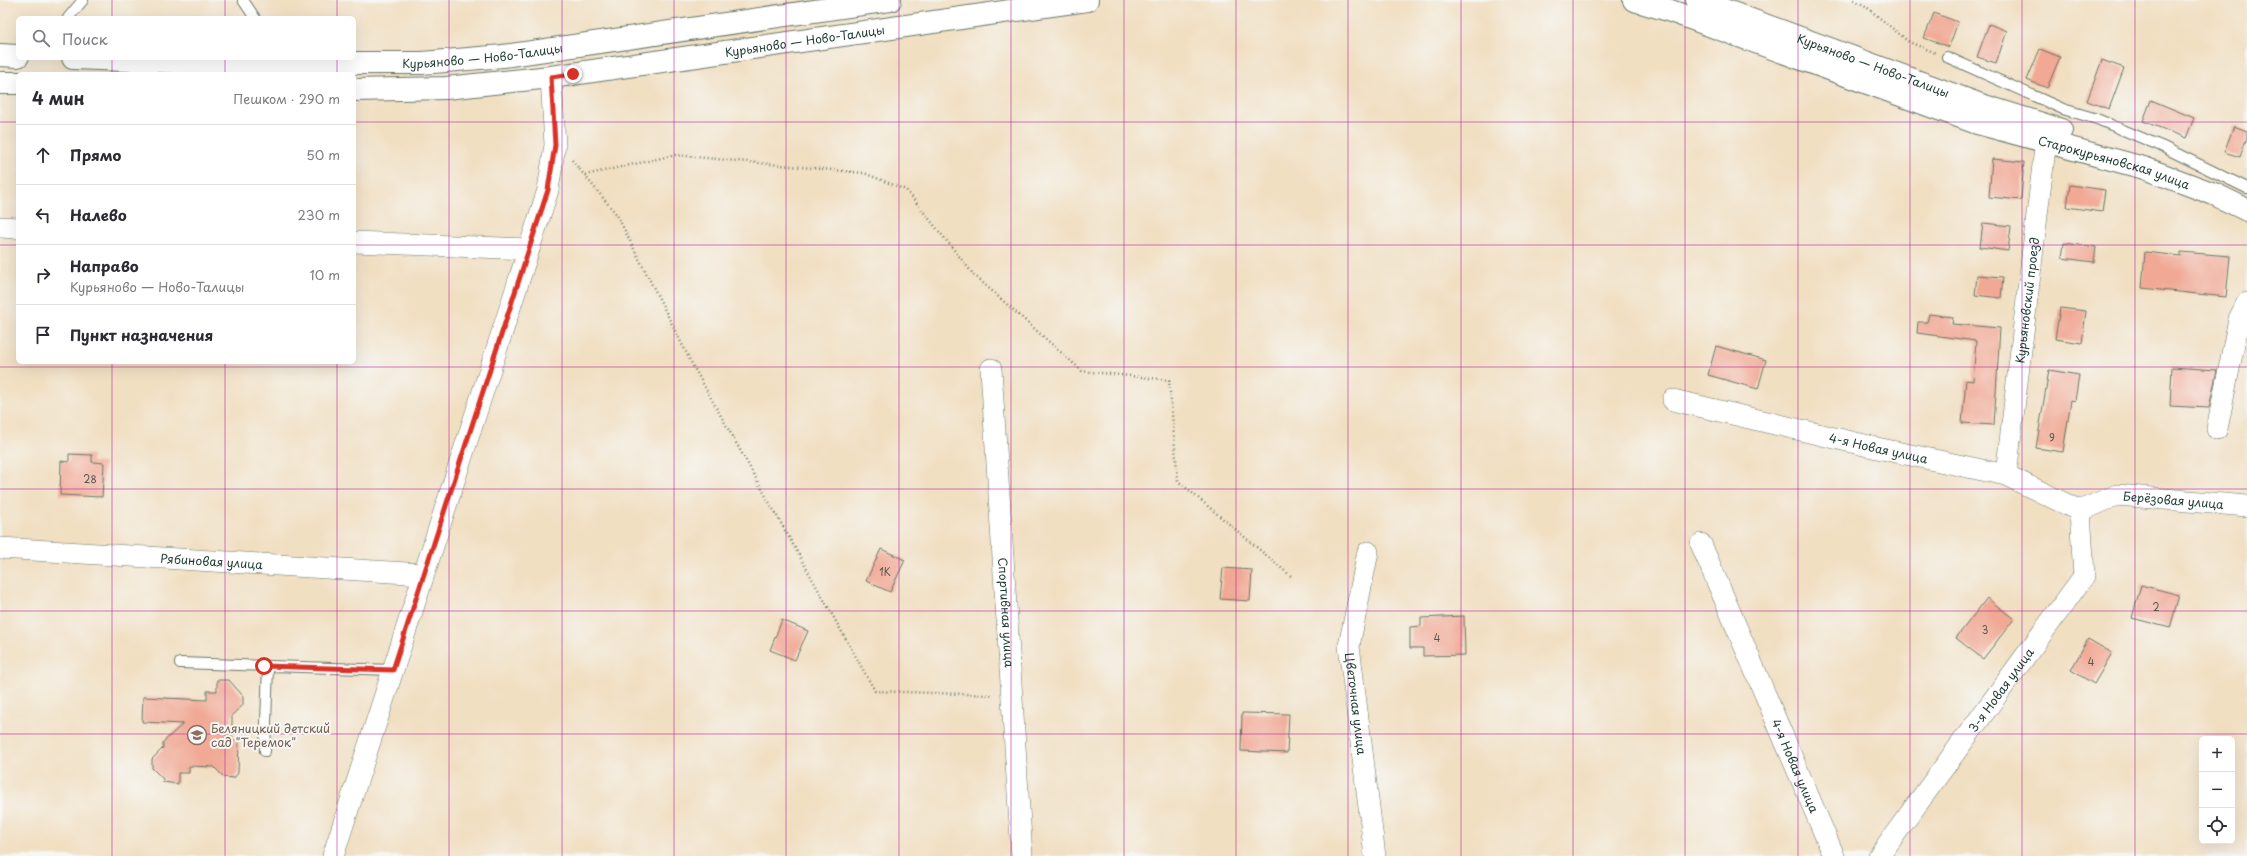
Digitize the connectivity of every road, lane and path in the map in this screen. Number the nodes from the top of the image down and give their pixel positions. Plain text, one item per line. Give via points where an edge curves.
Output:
1 (83, 0) edge
2 (243, 0) edge
3 (890, 0) edge
4 (1087, 0) edge
5 (1634, 0) edge
6 (1697, 0) edge
7 (1854, 0) edge
8 (70, 16) edge
9 (254, 16) edge
10 (0, 55) edge
11 (16, 56) edge
12 (1947, 57) joint
13 (125, 60) edge
14 (286, 61) edge
15 (551, 77) junction
16 (0, 83) edge
17 (16, 83) edge
18 (356, 90) edge
19 (1977, 123) joint
20 (2048, 134) junction
21 (571, 159) dead end
22 (585, 175) junction
23 (2247, 188) edge
24 (2247, 205) edge
25 (2247, 210) edge
26 (0, 227) edge
27 (16, 228) edge
28 (356, 242) edge
29 (529, 250) junction
30 (2247, 303) edge
31 (992, 369) dead end
32 (1673, 400) dead end
33 (2217, 429) dead end
34 (2006, 475) junction
35 (2247, 506) edge
36 (2080, 511) junction
37 (1701, 544) dead end
38 (0, 548) edge
39 (1368, 552) dead end
40 (423, 574) junction
41 (1292, 576) dead end
42 (180, 663) dead end
43 (268, 666) junction
44 (393, 670) junction
45 (1012, 696) junction
46 (265, 751) dead end
47 (333, 856) edge
48 (1022, 856) edge
49 (1375, 856) edge
50 (1834, 856) edge
51 (1879, 856) edge

1 - 8 lane
2 - 9 lane
3 - 14 main road, Курьяново — Ново-Талицы via 503,56 422,62
4 - 15 main road, Курьяново — Ново-Талицы
5 - 19 main road, Курьяново — Ново-Талицы via 1674,12
6 - 20 main road, Курьяново — Ново-Талицы via 1982,105
7 - 12 path via 1864,4 1909,42
10 - 11 main road
12 - 23 lane via 2063,109 2097,119 2161,146
13 - 14 main road, Курьяново — Ново-Талицы via 202,63
15 - 18 main road, Курьяново — Ново-Талицы via 446,88
15 - 29 street via 555,145 548,190
16 - 17 main road
19 - 20 main road, Старокурьяновская улица
20 - 24 main road, Старокурьяновская улица via 2144,155 2217,187
20 - 25 main road, Старокурьяновская улица via 2214,194
20 - 34 street, Курьяновский проезд
21 - 22 path
22 - 41 path via 675,154 864,174 906,190 974,275 1082,371 1168,380 1178,481
22 - 45 path via 617,215 693,366 875,691
26 - 27 street
28 - 29 street
29 - 40 street
30 - 33 street via 2239,319
31 - 45 street, Спортивная улица
32 - 34 street, 4-я Новая улица via 1877,448
34 - 36 street, 4-я Новая улица
35 - 36 street, Берёзовая улица via 2117,495
36 - 51 street, 3-я Новая улица via 2084,576
37 - 50 street, 4-я Новая улица
38 - 40 street, Рябиновая улица
39 - 49 street, Цветочная улица via 1348,646
40 - 44 street
42 - 43 lane
43 - 44 lane
43 - 46 lane
44 - 47 street
45 - 48 street, Спортивная улица

